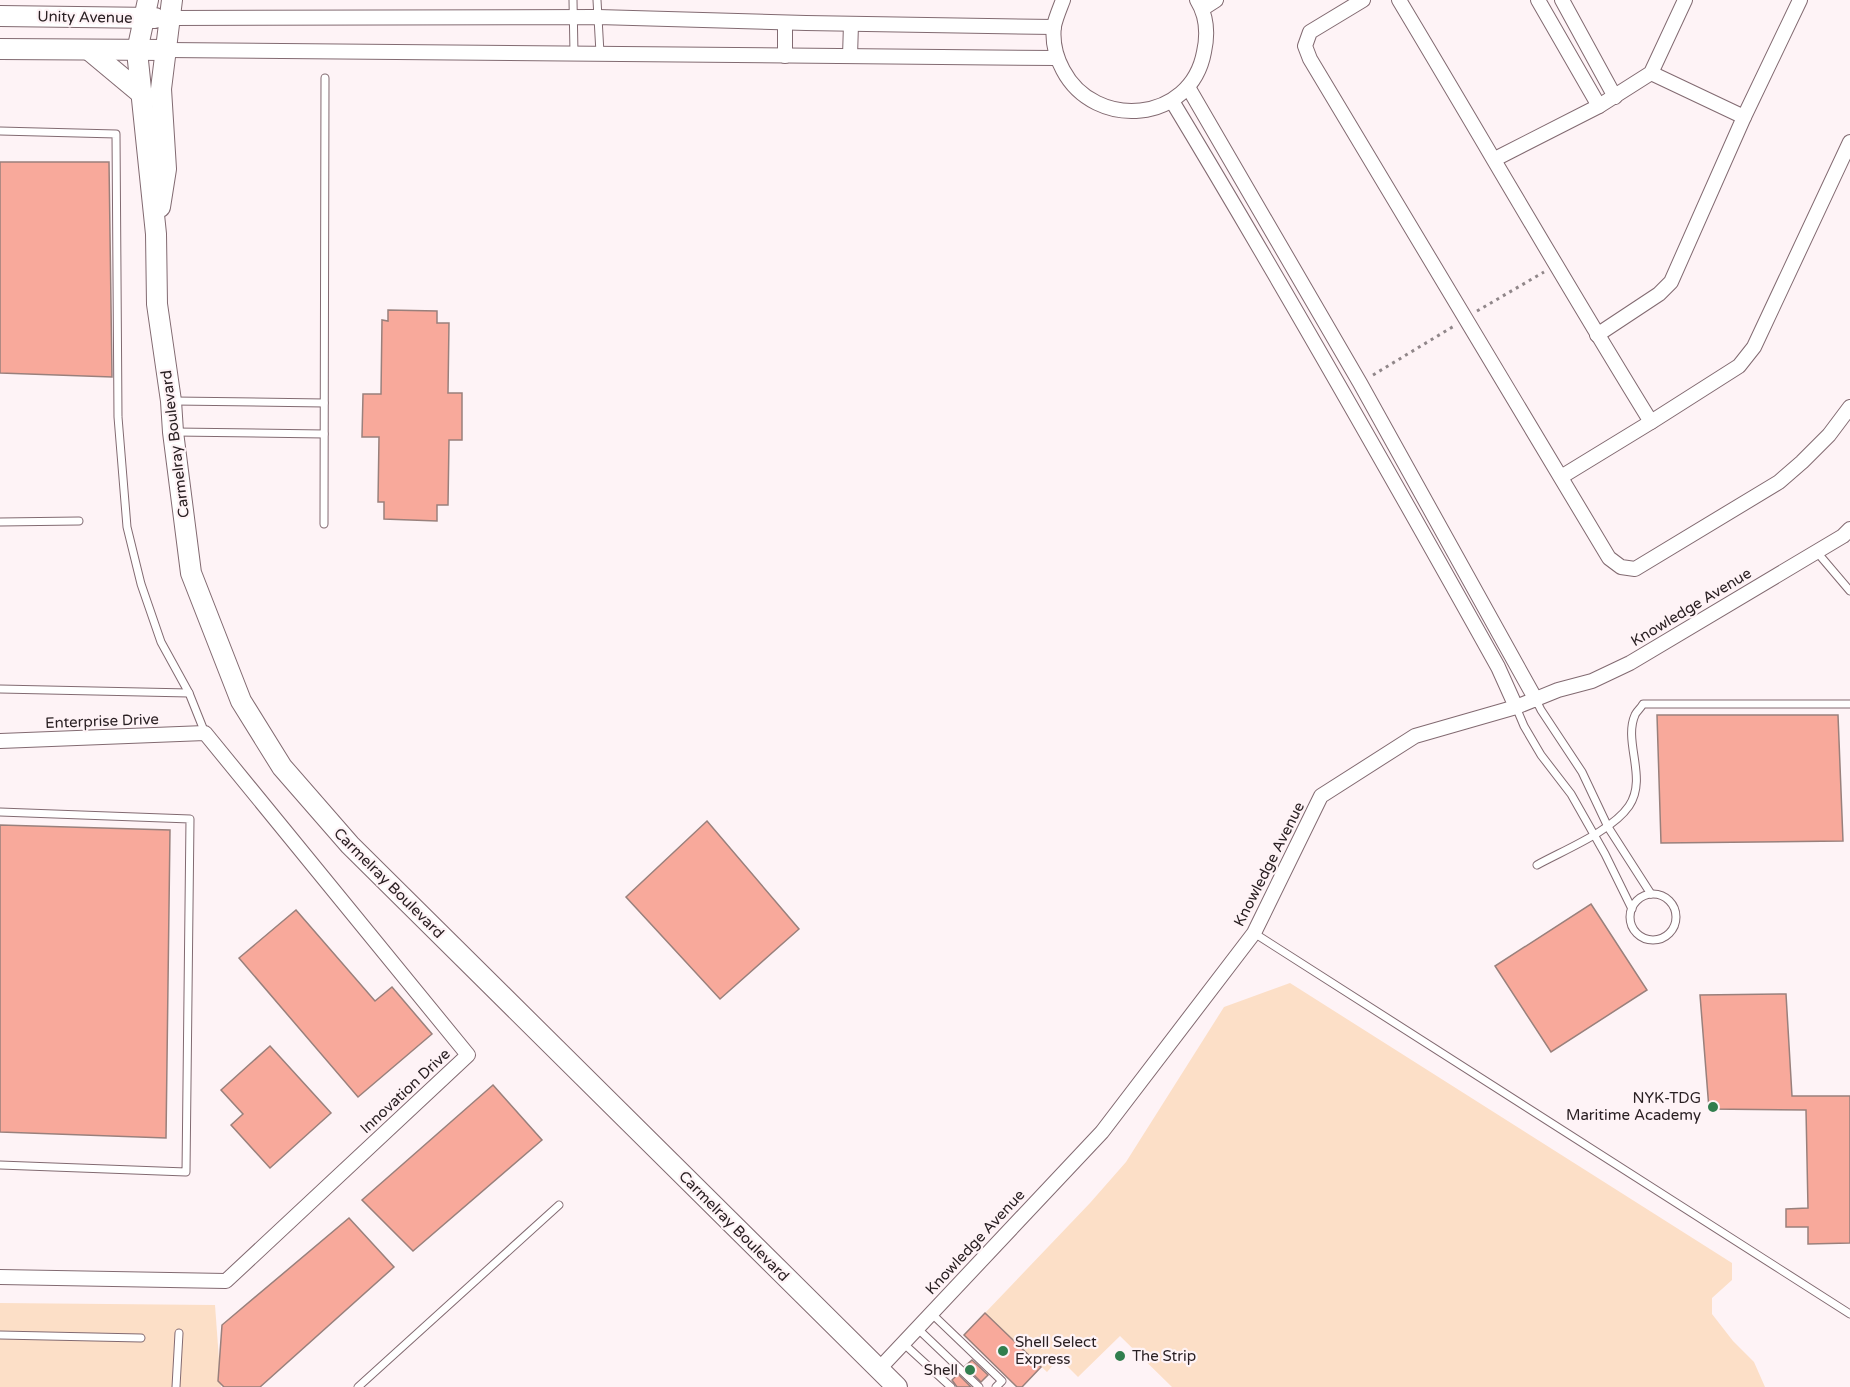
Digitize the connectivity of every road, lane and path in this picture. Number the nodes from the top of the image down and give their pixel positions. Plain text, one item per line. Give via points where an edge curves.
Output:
1 (573, 0) edge
2 (597, 0) edge
3 (1063, 0) edge
4 (1216, 0) edge
5 (1363, 0) edge
6 (1399, 0) edge
7 (1538, 0) edge
8 (1562, 0) edge
9 (1800, 0) edge
10 (1199, 4) edge
11 (1679, 4) edge
12 (146, 9) edge
13 (171, 9) edge
14 (0, 16) edge
15 (598, 17) junction
16 (573, 18) junction
17 (784, 23) junction
18 (851, 24) junction
19 (1054, 27) junction
20 (0, 49) edge
21 (89, 50) junction
22 (167, 50) junction
23 (137, 51) junction
24 (574, 52) junction
25 (600, 53) junction
26 (785, 56) junction
27 (850, 56) junction
28 (1057, 58) junction
29 (1651, 73) junction
30 (325, 78) dead end
31 (1188, 87) junction
32 (143, 95) junction
33 (1615, 97) junction
34 (1172, 101) junction
35 (1599, 106) junction
36 (1744, 117) junction
37 (0, 131) edge
38 (1850, 142) edge
39 (1495, 159) junction
40 (156, 234) junction
41 (1556, 265) junction
42 (1465, 319) junction
43 (1597, 335) junction
44 (1360, 383) junction
45 (171, 401) junction
46 (324, 403) junction
47 (1850, 407) edge
48 (1651, 422) junction
49 (173, 432) junction
50 (324, 434) junction
51 (1561, 477) junction
52 (79, 521) dead end
53 (0, 522) edge
54 (324, 524) dead end
55 (1848, 536) edge
56 (1816, 551) junction
57 (1850, 591) edge
58 (0, 689) edge
59 (189, 693) junction
60 (1536, 700) junction
61 (1850, 704) edge
62 (1516, 707) junction
63 (205, 733) junction
64 (0, 741) edge
65 (0, 812) edge
66 (1608, 827) junction
67 (1594, 834) junction
68 (1537, 865) dead end
69 (1651, 894) junction
70 (1632, 909) junction
71 (1254, 933) junction
72 (0, 1165) edge
73 (559, 1205) dead end
74 (0, 1277) edge
75 (931, 1313) junction
76 (1850, 1314) edge
77 (917, 1328) junction
78 (179, 1334) dead end
79 (0, 1335) edge
80 (141, 1338) dead end
81 (903, 1343) junction
82 (879, 1369) junction
83 (176, 1387) edge
84 (358, 1387) edge
85 (897, 1387) edge
86 (951, 1387) edge
87 (979, 1387) edge
88 (996, 1387) edge

1 - 16 lane
2 - 15 lane
3 - 19 street
4 - 10 street
5 - 42 street via 1310,32 1305,46
6 - 39 street
7 - 35 street
8 - 33 street
9 - 36 street
10 - 31 street via 1208,36 1202,64
11 - 29 street
12 - 13 street, Unity Avenue
12 - 14 street, Unity Avenue
12 - 23 street, Carmelray Boulevard
13 - 16 street
13 - 22 street, Carmelray Boulevard
15 - 16 street
15 - 17 street
15 - 25 lane
16 - 24 lane
17 - 18 street
17 - 26 street
18 - 19 street
18 - 27 street
19 - 28 street
20 - 21 street
21 - 23 street
21 - 32 street
22 - 23 street
22 - 24 street
22 - 40 street, Carmelray Boulevard via 161,89 166,169
23 - 32 street, Carmelray Boulevard
24 - 25 street
25 - 26 street
26 - 27 street
27 - 28 street
28 - 34 street via 1070,83 1091,102 1118,111 1146,111
29 - 33 street
29 - 36 street
30 - 46 lane
31 - 34 street
31 - 44 street
32 - 40 street, Carmelray Boulevard
33 - 35 street
34 - 62 street via 1344,392 1498,667
35 - 39 street
36 - 43 street via 1671,282
37 - 59 lane via 116,134 118,417 126,527 161,642
38 - 48 street via 1754,347 1739,366
39 - 41 street
40 - 45 street, Carmelray Boulevard via 157,304
41 - 42 path
41 - 43 street
42 - 44 path
42 - 51 street
43 - 48 street
44 - 60 street
45 - 46 lane
45 - 49 street, Carmelray Boulevard
46 - 50 lane
47 - 51 street via 1830,435 1779,482 1635,569 1621,567 1609,558
48 - 51 street
49 - 50 lane
49 - 82 street, Carmelray Boulevard via 191,573 241,701 282,767 350,845
50 - 54 lane
52 - 53 lane
55 - 56 street, Knowledge Avenue
56 - 57 lane
56 - 60 street, Knowledge Avenue via 1630,663
58 - 59 lane
59 - 63 lane
60 - 62 street, Knowledge Avenue
60 - 66 lane via 1582,772
61 - 66 lane via 1643,704 1635,716 1633,732 1637,787 1629,806
62 - 67 lane via 1541,756 1571,794
62 - 71 street, Knowledge Avenue via 1415,736 1322,796
63 - 64 street, Enterprise Drive
63 - 74 street, Innovation Drive via 468,1055 226,1281
65 - 72 lane via 190,819 186,1172
66 - 67 lane
66 - 69 lane
67 - 68 lane
67 - 70 lane
69 - 70 lane via 1639,898
69 - 70 lane via 1666,898 1676,910 1671,932 1657,940 1642,936 1632,924
71 - 75 street, Knowledge Avenue via 1102,1132
71 - 76 lane
73 - 84 lane
75 - 77 street, Knowledge Avenue
75 - 88 lane via 1002,1381
77 - 81 street, Knowledge Avenue
77 - 87 lane
78 - 83 lane
79 - 80 lane
81 - 82 street, Knowledge Avenue
81 - 86 lane
82 - 85 street, Carmelray Boulevard

